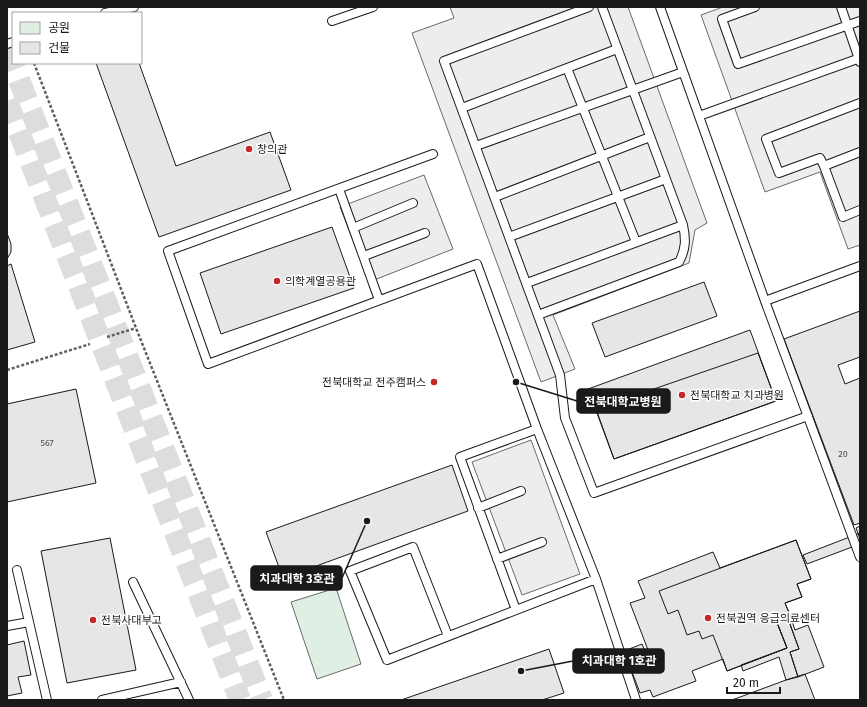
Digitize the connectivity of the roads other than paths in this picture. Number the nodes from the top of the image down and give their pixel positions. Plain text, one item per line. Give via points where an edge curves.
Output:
1 (134, 7) edge
2 (373, 7) edge
3 (589, 7) edge
4 (602, 7) edge
5 (660, 7) edge
6 (755, 7) edge
7 (841, 7) edge
8 (110, 12) edge
9 (332, 21) dead end
10 (860, 21) edge
11 (847, 25) junction
12 (617, 49) junction
13 (860, 60) edge
14 (567, 68) junction
15 (683, 72) junction
16 (632, 89) junction
17 (860, 103) edge
18 (583, 107) junction
19 (462, 108) junction
20 (699, 116) junction
21 (650, 137) junction
22 (476, 146) junction
23 (860, 152) edge
24 (433, 154) dead end
25 (602, 155) junction
26 (824, 166) junction
27 (666, 179) junction
28 (339, 189) junction
29 (495, 197) junction
30 (618, 197) junction
31 (413, 203) dead end
32 (860, 210) edge
33 (683, 225) junction
34 (354, 228) junction
35 (425, 233) dead end
36 (510, 237) junction
37 (636, 242) junction
38 (364, 256) junction
39 (860, 266) edge
40 (527, 283) junction
41 (380, 300) junction
42 (765, 301) junction
43 (538, 315) junction
44 (808, 416) junction
45 (537, 429) junction
46 (521, 491) dead end
47 (478, 508) junction
48 (542, 542) dead end
49 (860, 557) edge
50 (497, 559) junction
51 (18, 570) dead end
52 (596, 580) junction
53 (133, 582) dead end
54 (516, 610) junction
55 (29, 622) junction
56 (7, 626) edge
57 (448, 636) junction
58 (181, 682) junction
59 (47, 700) edge
60 (102, 700) edge
61 (189, 700) edge
62 (636, 700) edge

1 - 8 lane
2 - 9 lane
3 - 19 lane via 444,61
4 - 12 lane
5 - 15 lane
6 - 11 lane via 722,18 738,64
7 - 11 lane
10 - 11 lane
11 - 13 lane
12 - 14 lane
12 - 16 lane
13 - 20 lane
14 - 18 lane
14 - 19 lane
15 - 16 lane
15 - 20 lane
16 - 18 lane
16 - 21 lane
17 - 26 lane via 766,139 779,173 820,158
18 - 22 lane
18 - 25 lane
19 - 22 lane
20 - 42 lane
21 - 25 lane
21 - 27 lane
22 - 29 lane
23 - 26 lane
24 - 28 lane
25 - 29 lane
25 - 30 lane
26 - 32 lane via 843,217
27 - 30 lane
27 - 33 lane
28 - 34 lane
28 - 41 lane via 168,251 208,364
29 - 36 lane
30 - 36 lane
30 - 37 lane
31 - 34 lane
33 - 37 lane
33 - 43 lane via 686,237 685,251 679,262
34 - 38 lane
35 - 38 lane
36 - 40 lane
37 - 40 lane
38 - 41 lane
39 - 42 lane
40 - 43 lane
41 - 45 lane via 477,264
42 - 44 lane
43 - 44 lane via 560,375 565,418 594,493
44 - 49 lane
45 - 47 lane via 460,457
45 - 52 lane
46 - 47 lane
47 - 50 lane
48 - 50 lane
50 - 54 lane
51 - 55 lane
52 - 54 lane
52 - 62 lane
53 - 58 lane
54 - 57 lane
55 - 56 lane
55 - 59 lane
57 - 57 lane via 387,660 350,571 413,547
58 - 60 lane
58 - 61 lane

